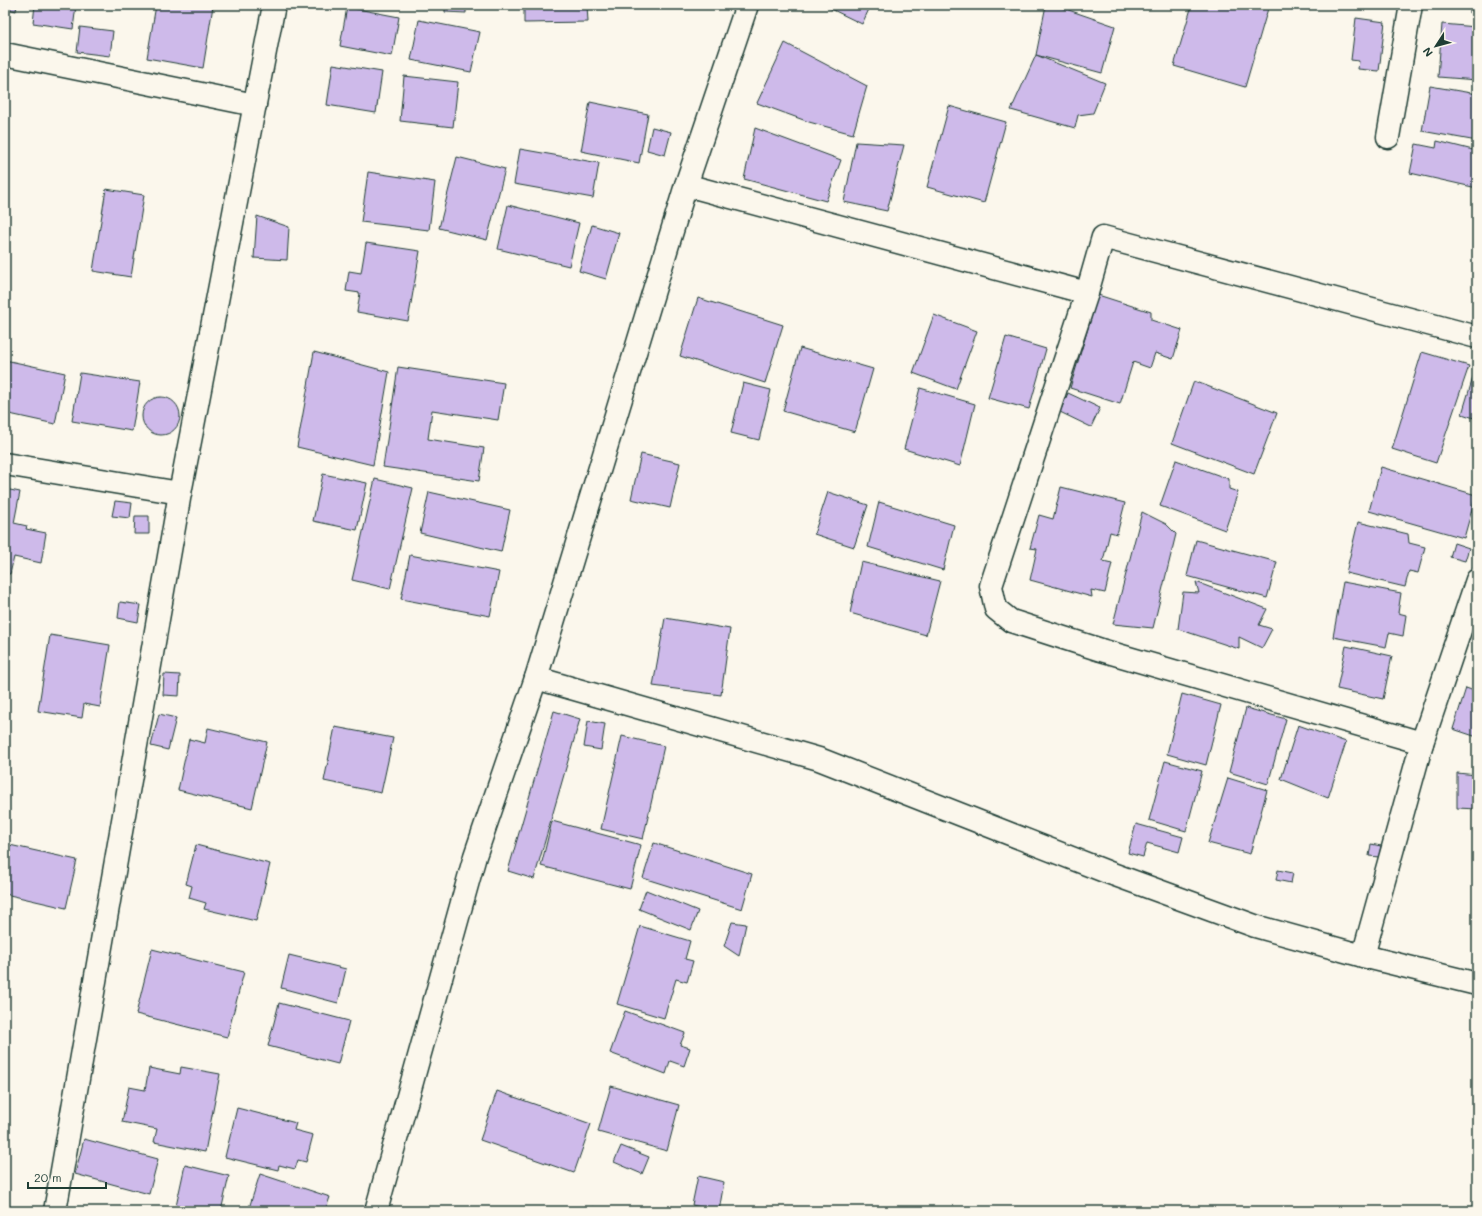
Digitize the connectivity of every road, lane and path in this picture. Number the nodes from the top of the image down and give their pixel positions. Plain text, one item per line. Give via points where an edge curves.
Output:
1 (274, 5) edge
2 (747, 5) edge
3 (1411, 5) edge
4 (5, 54) edge
5 (255, 105) junction
6 (1388, 137) dead end
7 (686, 185) junction
8 (1087, 293) junction
9 (1477, 337) edge
10 (5, 464) edge
11 (180, 493) junction
12 (1477, 580) edge
13 (536, 678) junction
14 (1422, 743) junction
15 (1363, 956) junction
16 (1477, 984) edge
17 (55, 1211) edge
18 (376, 1211) edge

1 - 5 street
2 - 7 street
3 - 6 street
4 - 5 street
5 - 11 street
7 - 8 street
7 - 13 street
8 - 9 street via 1103,237
8 - 14 street via 991,586 996,609 1011,621 1101,650
10 - 11 street
11 - 17 street
12 - 14 street
13 - 15 street via 819,759 1107,872 1255,926
13 - 18 street via 475,856
14 - 15 street
15 - 16 street

